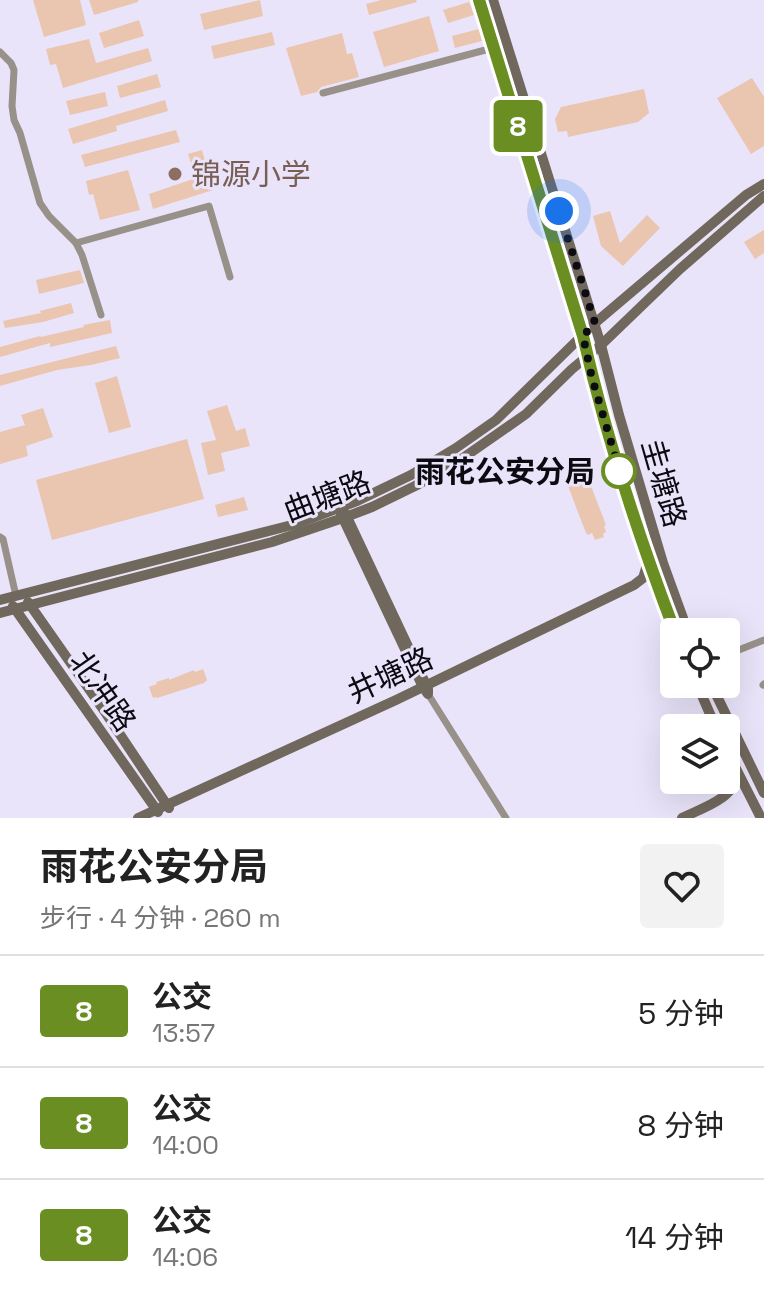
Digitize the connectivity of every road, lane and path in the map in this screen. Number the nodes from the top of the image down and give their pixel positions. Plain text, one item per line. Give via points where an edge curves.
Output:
1 (479, 0) edge
2 (493, 0) edge
3 (493, 48) junction
4 (0, 52) edge
5 (323, 93) dead end
6 (764, 184) edge
7 (764, 196) edge
8 (76, 243) junction
9 (230, 277) dead end
10 (101, 315) dead end
11 (595, 323) junction
12 (583, 336) junction
13 (601, 345) junction
14 (587, 357) junction
15 (343, 513) junction
16 (0, 537) edge
17 (648, 560) junction
18 (12, 597) edge
19 (663, 601) junction
20 (30, 605) junction
21 (15, 609) junction
22 (0, 613) edge
23 (670, 618) edge
24 (683, 618) edge
25 (764, 640) edge
26 (740, 649) edge
27 (426, 689) junction
28 (718, 698) edge
29 (740, 777) edge
30 (764, 793) edge
31 (726, 794) edge
32 (753, 802) junction
33 (160, 812) edge
34 (138, 818) edge
35 (506, 818) edge
36 (682, 818) edge
37 (690, 818) edge
38 (761, 818) edge

1 - 3 main road, 圭塘路
2 - 11 main road, 圭塘路
3 - 5 street
3 - 12 main road, 圭塘路
4 - 8 street via 14,70 14,120 40,203
6 - 11 main road, 曲塘路
7 - 13 main road, 曲塘路
8 - 9 street via 209,206
8 - 10 street
11 - 12 main road, 曲塘路
11 - 13 main road, 圭塘路
12 - 14 main road, 圭塘路
12 - 15 main road, 曲塘路 via 496,420
13 - 14 main road, 曲塘路
13 - 24 main road, 圭塘路
14 - 15 main road, 曲塘路 via 526,414 450,467 372,507
14 - 17 main road, 圭塘路
15 - 18 main road, 曲塘路
15 - 20 main road, 曲塘路 via 272,542
15 - 27 main road
16 - 18 street
17 - 19 main road, 圭塘路
17 - 27 main road, 井塘路 via 643,578 634,585
18 - 20 main road, 北冲路
18 - 21 main road, 北冲路
19 - 23 main road, 圭塘路
19 - 27 main road, 井塘路 via 652,590 635,590
20 - 21 main road, 曲塘路
20 - 33 main road, 北冲路 via 105,712
21 - 22 main road, 曲塘路
21 - 33 main road, 北冲路
25 - 26 street
27 - 33 main road, 井塘路
27 - 35 street
28 - 30 main road
29 - 32 main road
31 - 36 main road
32 - 37 main road via 732,797
32 - 38 main road
33 - 34 main road, 井塘路

